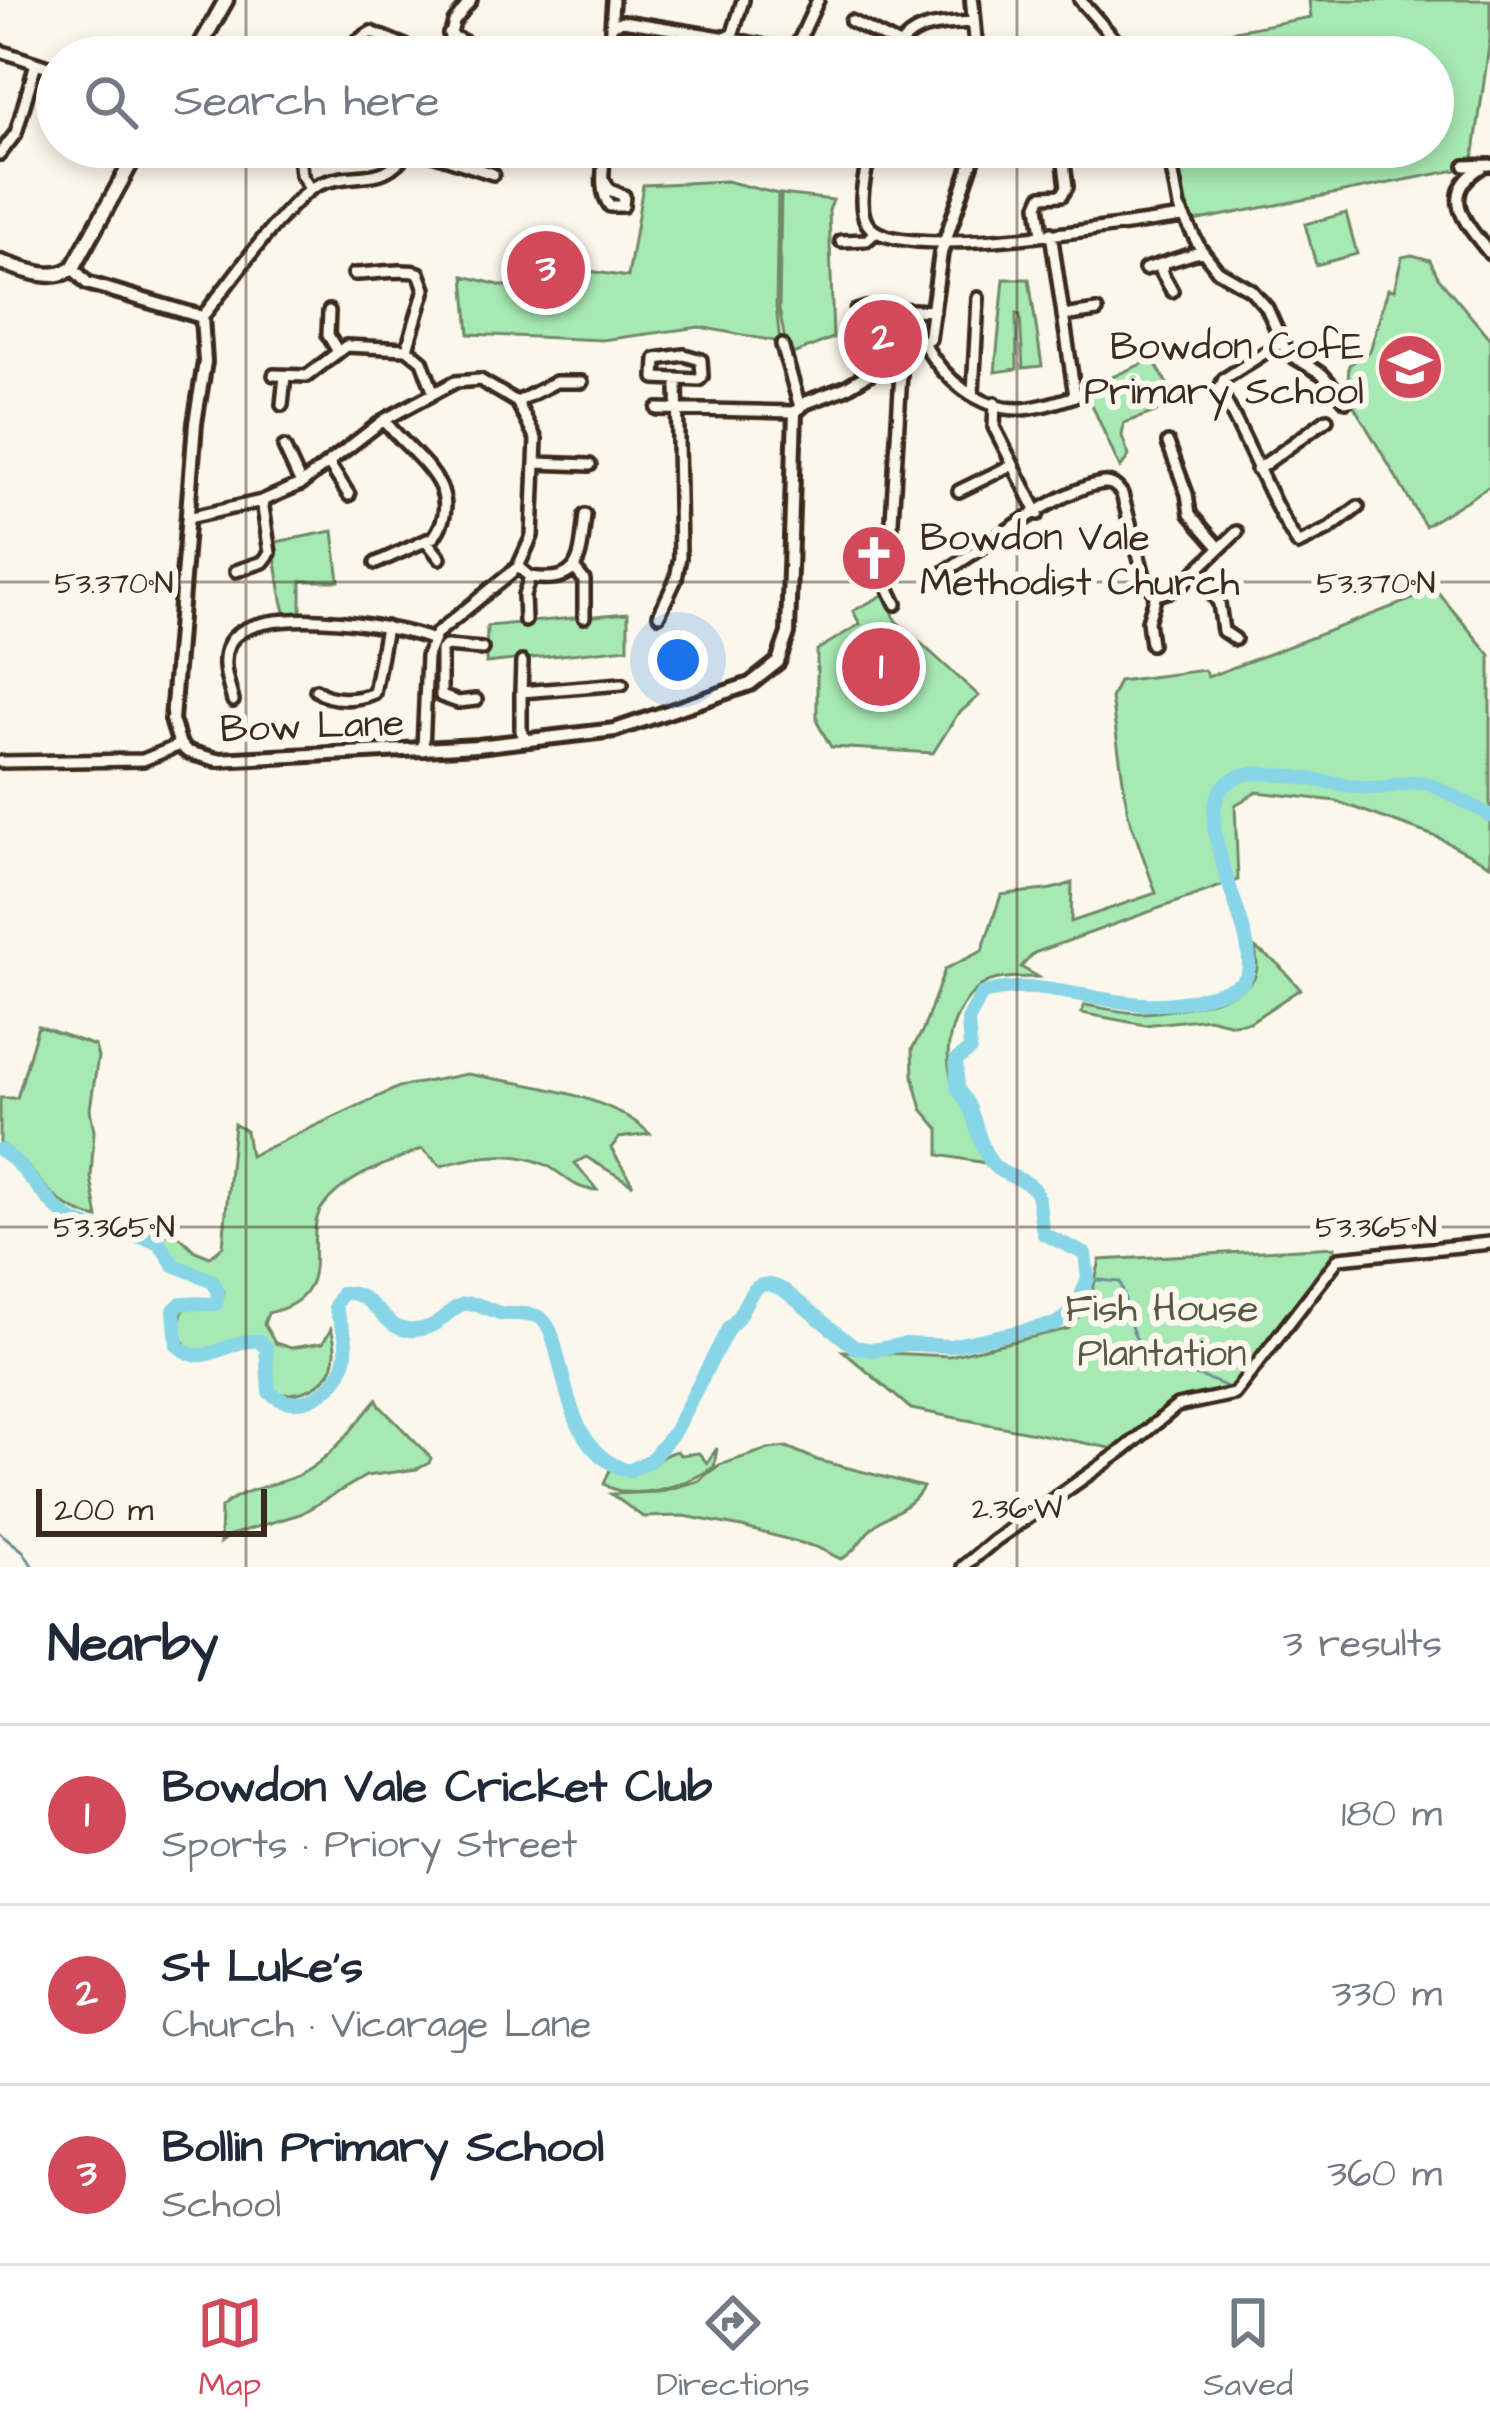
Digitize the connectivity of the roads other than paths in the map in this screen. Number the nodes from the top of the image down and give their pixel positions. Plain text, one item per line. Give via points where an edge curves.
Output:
1 (226, 0) edge
2 (471, 0) edge
3 (613, 0) edge
4 (742, 0) edge
5 (818, 0) edge
6 (972, 0) edge
7 (1080, 0) edge
8 (851, 21) dead end
9 (973, 22) junction
10 (612, 25) junction
11 (449, 34) joint
12 (206, 36) edge
13 (453, 36) edge
14 (611, 36) edge
15 (715, 36) edge
16 (729, 36) edge
17 (801, 36) edge
18 (880, 36) edge
19 (910, 36) edge
20 (975, 36) edge
21 (1112, 36) edge
22 (0, 51) edge
23 (36, 63) joint
24 (0, 154) edge
25 (1465, 166) dead end
26 (1486, 166) edge
27 (128, 168) edge
28 (300, 168) edge
29 (393, 168) edge
30 (475, 168) edge
31 (604, 168) edge
32 (868, 168) edge
33 (970, 168) edge
34 (1065, 168) edge
35 (1172, 168) edge
36 (493, 174) dead end
37 (604, 181) dead end
38 (310, 189) junction
39 (1183, 217) junction
40 (876, 232) junction
41 (1047, 234) junction
42 (841, 241) dead end
43 (944, 244) junction
44 (1202, 251) junction
45 (1490, 254) edge
46 (0, 262) edge
47 (1164, 264) junction
48 (73, 268) junction
49 (1145, 269) dead end
50 (354, 274) dead end
51 (1172, 291) dead end
52 (979, 298) dead end
53 (328, 311) dead end
54 (856, 311) dead end
55 (934, 311) junction
56 (1097, 311) dead end
57 (1063, 316) junction
58 (202, 317) junction
59 (1280, 343) junction
60 (924, 344) junction
61 (782, 345) dead end
62 (407, 349) junction
63 (337, 350) junction
64 (902, 356) junction
65 (582, 382) dead end
66 (677, 382) junction
67 (434, 391) junction
68 (973, 393) junction
69 (1346, 401) dead end
70 (517, 402) junction
71 (995, 403) junction
72 (282, 405) dead end
73 (657, 409) dead end
74 (677, 410) junction
75 (798, 410) junction
76 (1327, 418) dead end
77 (384, 420) junction
78 (1168, 443) dead end
79 (284, 447) dead end
80 (536, 463) junction
81 (329, 464) junction
82 (590, 465) dead end
83 (1012, 465) junction
84 (1258, 470) junction
85 (301, 484) junction
86 (959, 491) dead end
87 (349, 494) dead end
88 (262, 501) junction
89 (1358, 507) dead end
90 (1038, 514) junction
91 (585, 515) dead end
92 (188, 518) junction
93 (1237, 532) dead end
94 (427, 542) junction
95 (1218, 547) junction
96 (440, 558) dead end
97 (376, 563) dead end
98 (518, 567) junction
99 (575, 569) junction
100 (236, 571) dead end
101 (946, 571) dead end
102 (1196, 573) junction
103 (530, 578) junction
104 (1156, 595) junction
105 (896, 604) dead end
106 (659, 615) dead end
107 (584, 617) dead end
108 (526, 621) dead end
109 (386, 627) junction
110 (1234, 639) dead end
111 (433, 640) junction
112 (1151, 644) dead end
113 (482, 649) dead end
114 (522, 662) dead end
115 (425, 679) junction
116 (439, 679) junction
117 (622, 684) dead end
118 (316, 690) dead end
119 (521, 692) junction
120 (476, 700) dead end
121 (233, 701) dead end
122 (526, 740) junction
123 (180, 745) junction
124 (423, 750) junction
125 (0, 762) edge
126 (1490, 1243) edge
127 (963, 1567) edge

1 - 12 main road
2 - 11 street
3 - 10 street
4 - 16 street
5 - 17 street
6 - 9 street
7 - 21 street
8 - 18 street
9 - 19 street
9 - 20 street
10 - 14 street
10 - 15 street
11 - 13 street
22 - 23 street
23 - 24 street via 16,133
25 - 26 street
26 - 45 street via 1458,194 1462,216
27 - 48 main road
28 - 38 street
29 - 38 street
30 - 36 street
31 - 37 street
32 - 40 street via 864,214
33 - 43 street
34 - 41 street via 1062,195 1042,196 1038,206
35 - 39 street
38 - 58 street
39 - 41 street
39 - 44 street
40 - 42 street
40 - 43 street
41 - 43 street
41 - 57 street
43 - 55 street
44 - 47 street
44 - 59 street via 1268,308
46 - 48 main road via 46,274
47 - 49 street
47 - 51 street
48 - 58 street via 87,283
50 - 62 street via 419,272 425,289
52 - 68 street
53 - 63 street
54 - 55 street
55 - 60 street
56 - 57 street
57 - 71 street via 1080,394 1020,409
58 - 92 street, Bow Lane via 205,362
59 - 69 street
59 - 84 street via 1219,390
60 - 64 street
60 - 68 street via 951,383
61 - 75 street
62 - 63 street
62 - 67 street
63 - 72 street via 307,376 279,375
64 - 75 street
64 - 105 street via 888,587
65 - 70 street via 556,382
66 - 66 street via 699,380 701,360 656,359 655,378
66 - 74 street
67 - 70 street via 479,380
67 - 77 street
68 - 71 street
70 - 80 street via 536,439
71 - 83 street via 994,427
73 - 74 street
74 - 75 street
74 - 106 street via 679,568
75 - 122 street, Bow Lane via 784,651 769,673 615,730
76 - 84 street
77 - 81 street
77 - 94 street via 444,495 445,523
78 - 95 street via 1190,514
79 - 85 street
80 - 82 street
80 - 98 street via 532,536
81 - 85 street
81 - 87 street
83 - 86 street
83 - 90 street
84 - 89 street via 1298,544
85 - 88 street
88 - 92 street
88 - 100 street via 270,554
90 - 101 street
90 - 104 street via 1087,487 1114,485
91 - 99 street
92 - 123 street, Bow Lane via 172,720
93 - 95 street
94 - 96 street
94 - 97 street
95 - 102 street
98 - 103 street
98 - 111 street
99 - 103 street via 563,578
99 - 107 street via 584,580
102 - 104 street
102 - 110 street
103 - 108 street
104 - 112 street
109 - 111 street
109 - 118 street via 374,693 337,698
109 - 121 street via 324,620 248,628 231,640 225,658
111 - 115 street
113 - 116 street via 442,647
114 - 119 street
115 - 116 street
115 - 124 street
116 - 120 street via 445,700
117 - 119 street
119 - 122 street
122 - 124 street, Bow Lane
123 - 124 street, Bow Lane via 217,760
123 - 125 street via 143,760
126 - 127 street via 1339,1258 1234,1394 1177,1406

